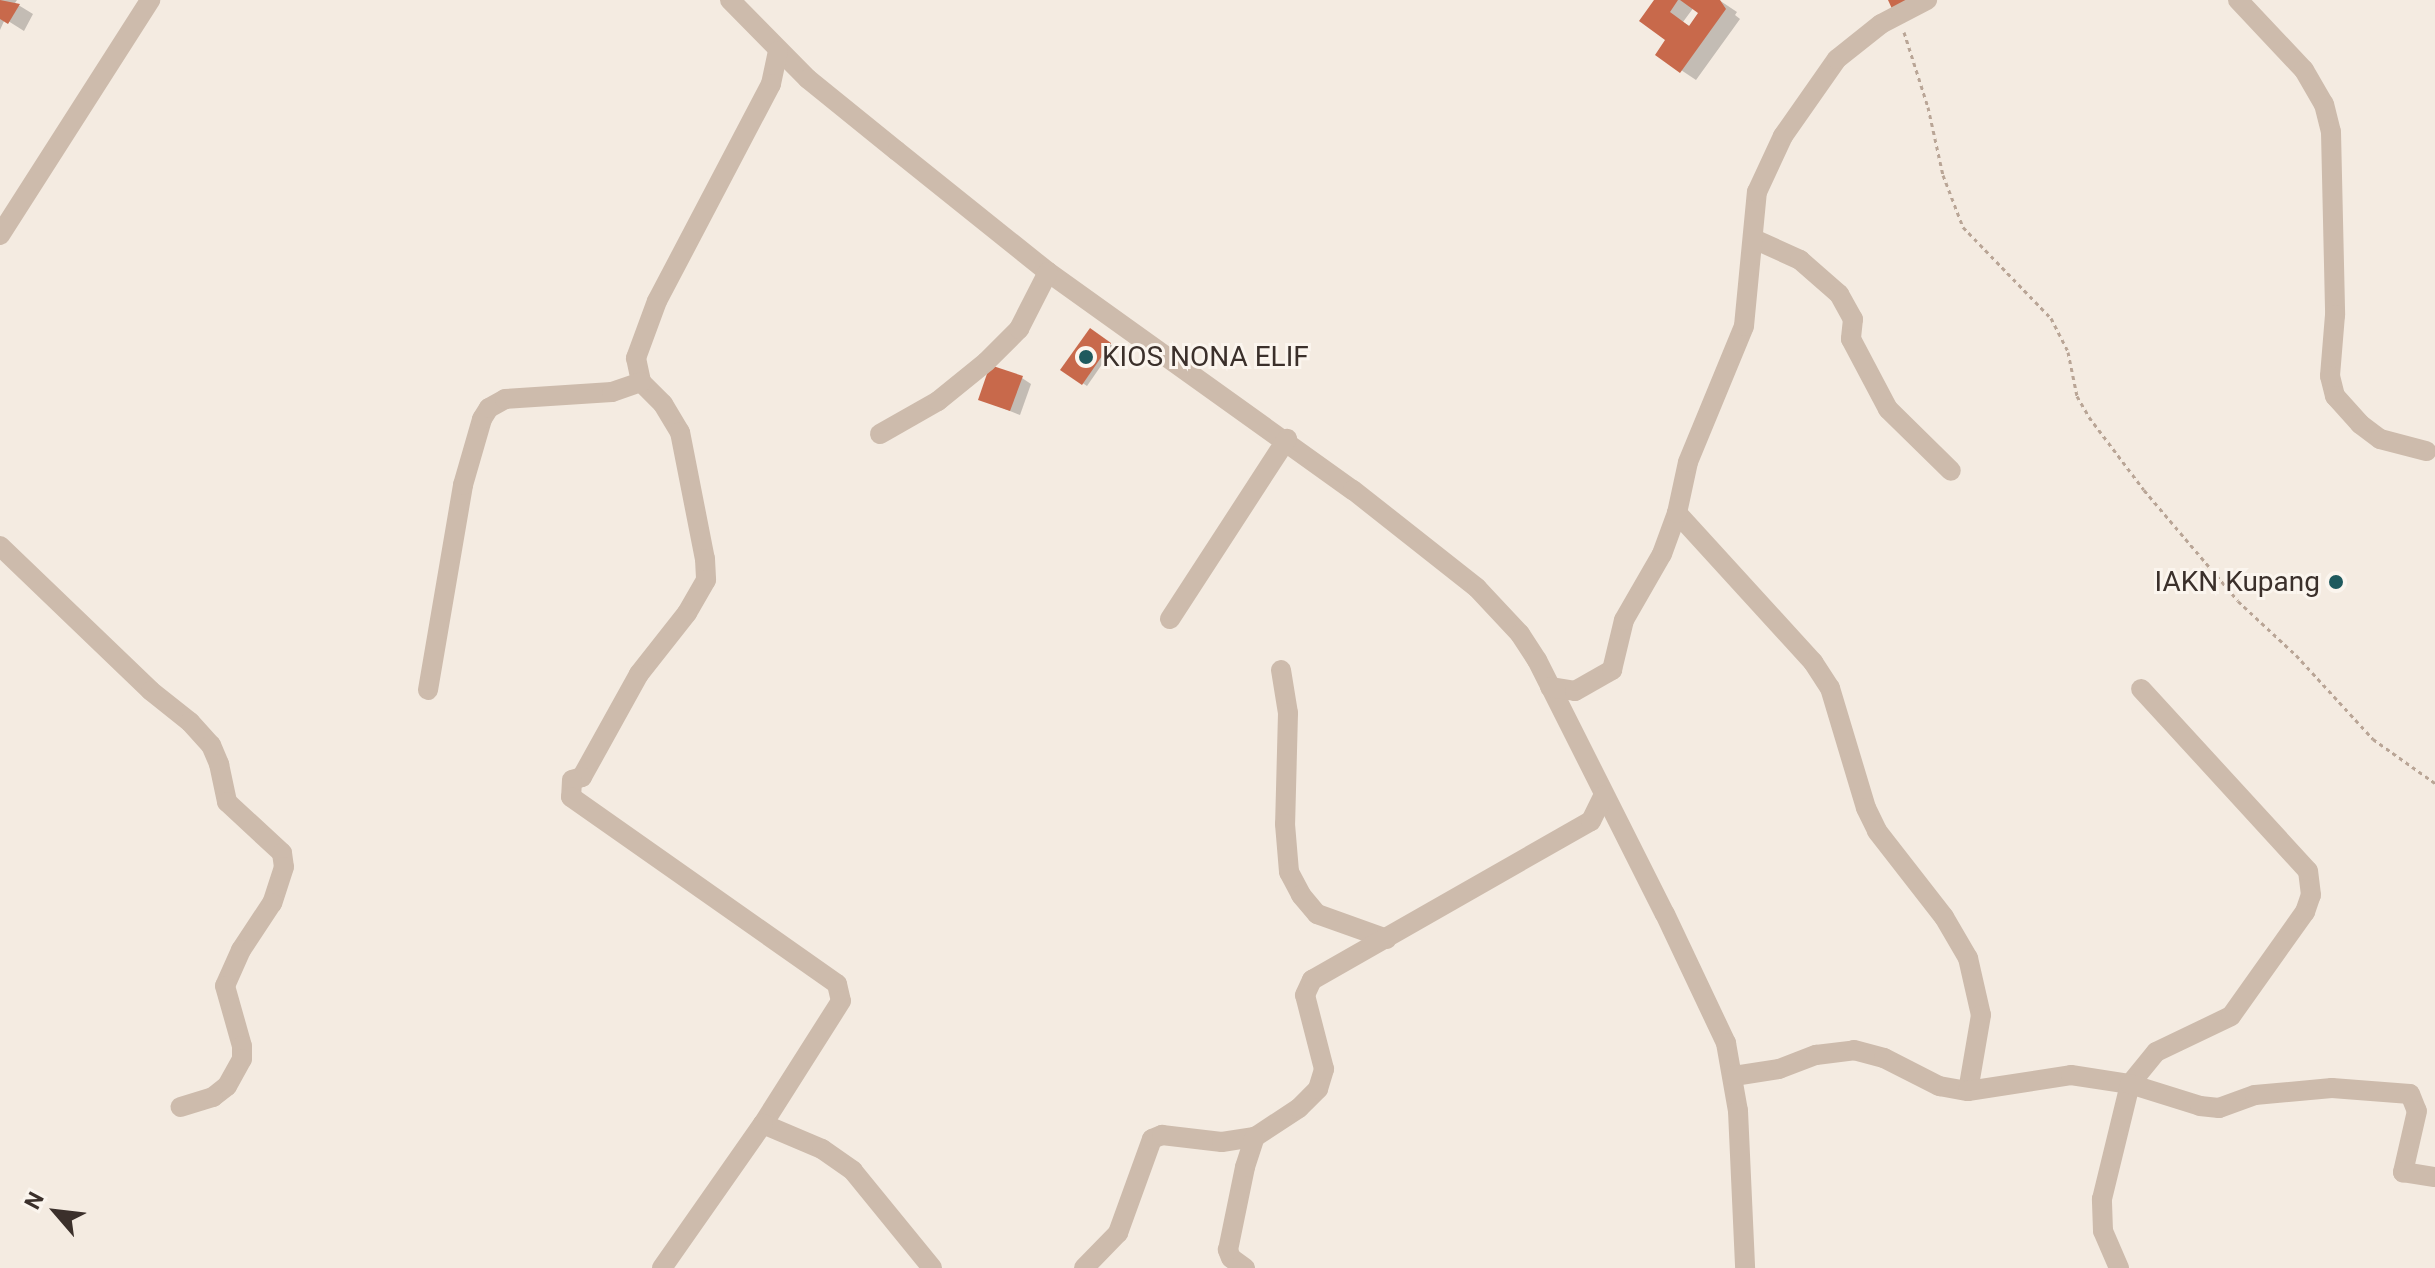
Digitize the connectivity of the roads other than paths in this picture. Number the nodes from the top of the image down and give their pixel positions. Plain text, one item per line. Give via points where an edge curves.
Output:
1 (150, 0) edge
2 (730, 0) edge
3 (1927, 0) edge
4 (2238, 0) edge
5 (778, 51) junction
6 (0, 235) edge
7 (1754, 239) junction
8 (1048, 272) junction
9 (641, 382) junction
10 (880, 434) dead end
11 (1287, 439) junction
12 (2426, 451) dead end
13 (1951, 471) dead end
14 (1677, 513) junction
15 (0, 546) edge
16 (1170, 619) dead end
17 (1281, 670) dead end
18 (1550, 687) junction
19 (2141, 689) dead end
20 (428, 690) dead end
21 (1603, 796) junction
22 (1387, 939) junction
23 (1734, 1076) junction
24 (2130, 1084) junction
25 (1968, 1091) junction
26 (181, 1107) dead end
27 (763, 1124) junction
28 (1255, 1137) junction
29 (2435, 1177) edge
30 (662, 1268) edge
31 (932, 1268) edge
32 (1084, 1268) edge
33 (1245, 1268) edge
34 (1745, 1268) edge
35 (2119, 1268) edge

1 - 6 street
2 - 5 street
3 - 7 street via 1881,24 1837,59 1797,112 1757,192
4 - 12 street via 2304,70 2324,104 2332,147 2335,315 2330,376 2335,396 2380,439
5 - 8 street
5 - 9 street via 771,84 646,326 636,358
7 - 13 street via 1800,260 1839,294 1853,319 1851,339 1888,409
7 - 14 street via 1744,326 1683,474
8 - 10 street via 1019,329 986,362 938,401
8 - 11 street
9 - 20 street via 612,392 505,399 489,408 463,485
9 - 27 street via 680,432 706,580 639,674 582,777 572,780 571,797 837,984 841,1001
11 - 16 street
11 - 18 street via 1477,588 1520,634
14 - 18 street via 1649,581 1624,620 1612,670 1575,691
14 - 25 street via 1813,662 1830,688 1877,831 1944,917 1968,958 1981,1015
15 - 26 street via 190,722 211,745 227,802 282,853 284,867 272,903 225,986 242,1059 227,1086 213,1097
17 - 22 street via 1288,713 1289,872 1317,914
18 - 21 street
19 - 24 street via 2302,861 2312,886 2305,912 2231,1016 2156,1052
21 - 22 street via 1591,821
21 - 23 street via 1697,976
22 - 28 street via 1308,985 1307,1005 1324,1069 1321,1082 1299,1108
23 - 25 street via 1854,1050 1884,1058 1939,1086
23 - 34 street
24 - 25 street via 2071,1075
24 - 29 street via 2219,1108 2255,1095 2319,1089 2410,1094 2417,1111 2403,1172
24 - 35 street via 2102,1199 2103,1231
27 - 30 street
27 - 31 street via 822,1149 853,1171
28 - 32 street via 1222,1142 1162,1135 1152,1139 1118,1233
28 - 33 street via 1228,1250

